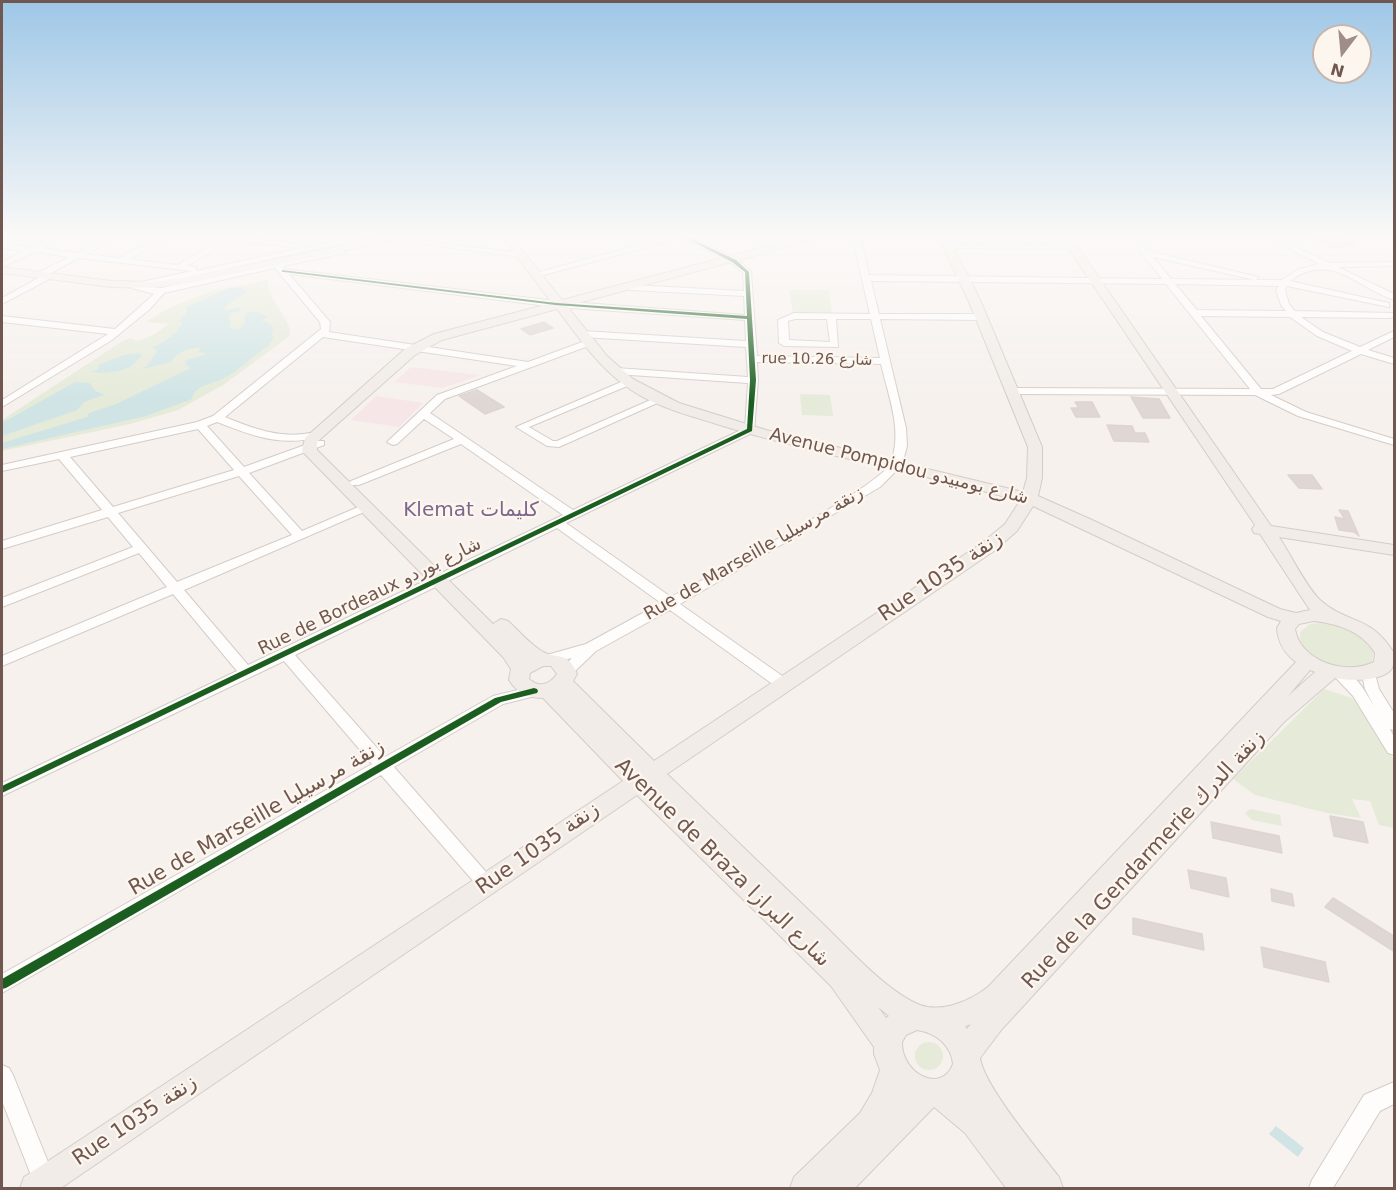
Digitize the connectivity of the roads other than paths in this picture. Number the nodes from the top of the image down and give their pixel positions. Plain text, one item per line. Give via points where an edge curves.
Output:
1 (161, 291) edge
2 (17, 292) edge
3 (300, 292) edge
4 (459, 292) edge
5 (550, 292) edge
6 (612, 292) edge
7 (618, 292) edge
8 (701, 292) edge
9 (869, 292) edge
10 (970, 292) edge
11 (1100, 292) edge
12 (1177, 292) edge
13 (1281, 292) edge
14 (1322, 292) edge
15 (1368, 292) edge
16 (748, 294) joint
17 (2, 301) edge
18 (561, 305) junction
19 (1392, 307) edge
20 (1196, 313) junction
21 (1293, 314) junction
22 (831, 317) junction
23 (981, 317) junction
24 (749, 318) junction
25 (874, 318) junction
26 (2, 319) edge
27 (116, 332) junction
28 (323, 334) junction
29 (1395, 334) edge
30 (585, 339) junction
31 (750, 344) junction
32 (421, 348) junction
33 (1362, 351) junction
34 (751, 359) junction
35 (884, 361) junction
36 (1395, 361) edge
37 (526, 364) junction
38 (616, 371) junction
39 (753, 380) junction
40 (628, 382) junction
41 (1013, 391) junction
42 (1168, 392) junction
43 (1259, 393) junction
44 (659, 400) junction
45 (2, 404) edge
46 (422, 413) junction
47 (217, 418) junction
48 (200, 425) junction
49 (750, 430) junction
50 (286, 440) junction
51 (462, 440) junction
52 (393, 442) dead end
53 (1395, 442) edge
54 (311, 444) junction
55 (63, 456) junction
56 (896, 465) junction
57 (2, 468) edge
58 (240, 472) junction
59 (355, 483) junction
60 (1030, 499) junction
61 (367, 508) junction
62 (109, 512) junction
63 (573, 516) junction
64 (558, 523) junction
65 (1260, 529) junction
66 (299, 535) junction
67 (2, 545) edge
68 (141, 548) junction
69 (1395, 550) edge
70 (443, 578) junction
71 (175, 588) junction
72 (2, 603) edge
73 (669, 603) junction
74 (1321, 616) junction
75 (1285, 620) junction
76 (591, 648) junction
77 (286, 654) junction
78 (1389, 655) edge
79 (544, 659) junction
80 (2, 661) edge
81 (1308, 661) junction
82 (246, 672) junction
83 (520, 672) junction
84 (1336, 672) junction
85 (1369, 674) junction
86 (553, 684) junction
87 (783, 684) junction
88 (498, 700) junction
89 (1395, 725) edge
90 (1395, 749) edge
91 (384, 766) junction
92 (645, 776) junction
93 (2, 790) edge
94 (487, 885) junction
95 (2, 984) edge
96 (925, 1018) junction
97 (887, 1042) junction
98 (966, 1062) junction
99 (894, 1071) junction
100 (2, 1075) edge
101 (934, 1092) junction
102 (1395, 1093) edge
103 (40, 1185) edge
104 (805, 1188) edge
105 (835, 1188) edge
106 (1024, 1188) edge
107 (1048, 1188) edge
108 (1320, 1188) edge

1 - 27 street via 152,304
2 - 17 street
3 - 28 street via 325,322
4 - 18 street
5 - 18 main road, Avenue Pompidou شارع بومبيدو
6 - 18 main road
7 - 18 main road
8 - 16 street
9 - 25 street
10 - 23 main road
11 - 42 main road
12 - 20 street
13 - 21 street
14 - 19 street
15 - 19 street
16 - 24 street
18 - 24 street
18 - 30 main road, Avenue Pompidou شارع بومبيدو
18 - 32 main road via 455,331
19 - 21 street
20 - 21 street
20 - 43 street
21 - 33 street via 1318,331
22 - 22 street via 835,345 784,343 785,318
22 - 25 street
23 - 25 street
23 - 41 main road
24 - 31 street
25 - 35 street
26 - 27 street
27 - 45 street
28 - 32 street
28 - 47 street
29 - 33 street
30 - 31 street
30 - 37 street
30 - 38 main road, Avenue Pompidou شارع بومبيدو
31 - 34 street
32 - 37 street
32 - 54 main road
33 - 36 street
33 - 43 street via 1275,392
34 - 35 street, rue 10.26 شارع
34 - 39 street
35 - 56 street via 901,428
37 - 46 street via 441,397
38 - 39 street
38 - 40 main road, Avenue Pompidou شارع بومبيدو
39 - 49 street
40 - 44 main road, Avenue Pompidou شارع بومبيدو
40 - 44 street via 521,428 551,444 559,444
41 - 42 street
41 - 60 main road via 1035,447 1036,476
42 - 43 street
42 - 65 main road
43 - 53 street via 1308,416
44 - 49 main road, Avenue Pompidou شارع بومبيدو
46 - 51 street
46 - 52 street
47 - 48 street
47 - 50 street
48 - 55 street
48 - 58 street
49 - 56 main road, Avenue Pompidou شارع بومبيدو
49 - 63 street, Rue de Bordeaux شارع بوردو
50 - 54 street
50 - 54 street
51 - 59 street
51 - 63 street
54 - 58 street
54 - 59 main road
54 - 61 main road via 312,454
55 - 57 street
55 - 62 street
56 - 60 main road, Avenue Pompidou شارع بومبيدو
56 - 73 street, Rue de Marseille زنقة مرسيليا via 876,485 829,514
58 - 62 street
58 - 66 street
59 - 70 main road
60 - 75 main road, Avenue Pompidou شارع بومبيدو
60 - 87 main road, Rue 1035 زنقة via 1004,535
61 - 66 street
61 - 70 main road
62 - 67 street
62 - 68 street
63 - 64 street, Rue de Bordeaux شارع بوردو
64 - 70 street, Rue de Bordeaux شارع بوردو
64 - 73 street
65 - 69 main road
65 - 74 main road
66 - 71 street
68 - 71 street
68 - 72 street
70 - 77 street, Rue de Bordeaux شارع بوردو
70 - 79 main road via 528,651
70 - 83 main road via 510,652
71 - 80 street
71 - 82 street
73 - 76 street, Rue de Marseille زنقة مرسيليا
73 - 87 street
74 - 75 main road
74 - 78 main road via 1361,628
75 - 81 main road via 1289,644
76 - 79 street, Rue de Marseille زنقة مرسيليا
76 - 86 street, Rue de Marseille زنقة مرسيليا
77 - 82 street, Rue de Bordeaux شارع بوردو
77 - 91 street
78 - 85 main road via 1383,666
79 - 83 main road via 533,661
79 - 86 main road via 560,662
81 - 84 main road
81 - 96 main road, Rue de la Gendarmerie زنقة الدرك via 1000,993 977,1009 952,1018
82 - 93 street, Rue de Bordeaux شارع بوردو
83 - 86 main road via 522,685
83 - 88 street, Rue de Marseille زنقة مرسيليا
84 - 85 main road
84 - 90 street via 1358,692
84 - 98 main road, Rue de la Gendarmerie زنقة الدرك via 1306,689 1238,758 988,1024 977,1037
85 - 89 street via 1372,690
86 - 88 street, Rue de Marseille زنقة مرسيليا
86 - 92 main road, Avenue de Braza شارع البرازا via 572,712
87 - 92 main road, Rue 1035 زنقة
88 - 91 street, Rue de Marseille زنقة مرسيليا
91 - 94 street
91 - 95 street, Rue de Marseille زنقة مرسيليا
92 - 94 main road, Rue 1035 زنقة
92 - 96 main road, Avenue de Braza شارع البرازا via 852,969 891,1002
92 - 97 main road, Avenue de Braza شارع البرازا via 840,978
94 - 103 main road, Rue 1035 زنقة
96 - 97 main road via 897,1025
96 - 98 main road via 952,1030 964,1047
97 - 99 main road
98 - 101 main road via 959,1081 947,1090
98 - 107 main road via 996,1118
99 - 101 main road via 909,1085
99 - 104 main road via 870,1123
100 - 103 street
101 - 105 main road via 906,1113
101 - 106 main road via 950,1099 971,1118
102 - 108 street via 1372,1103

